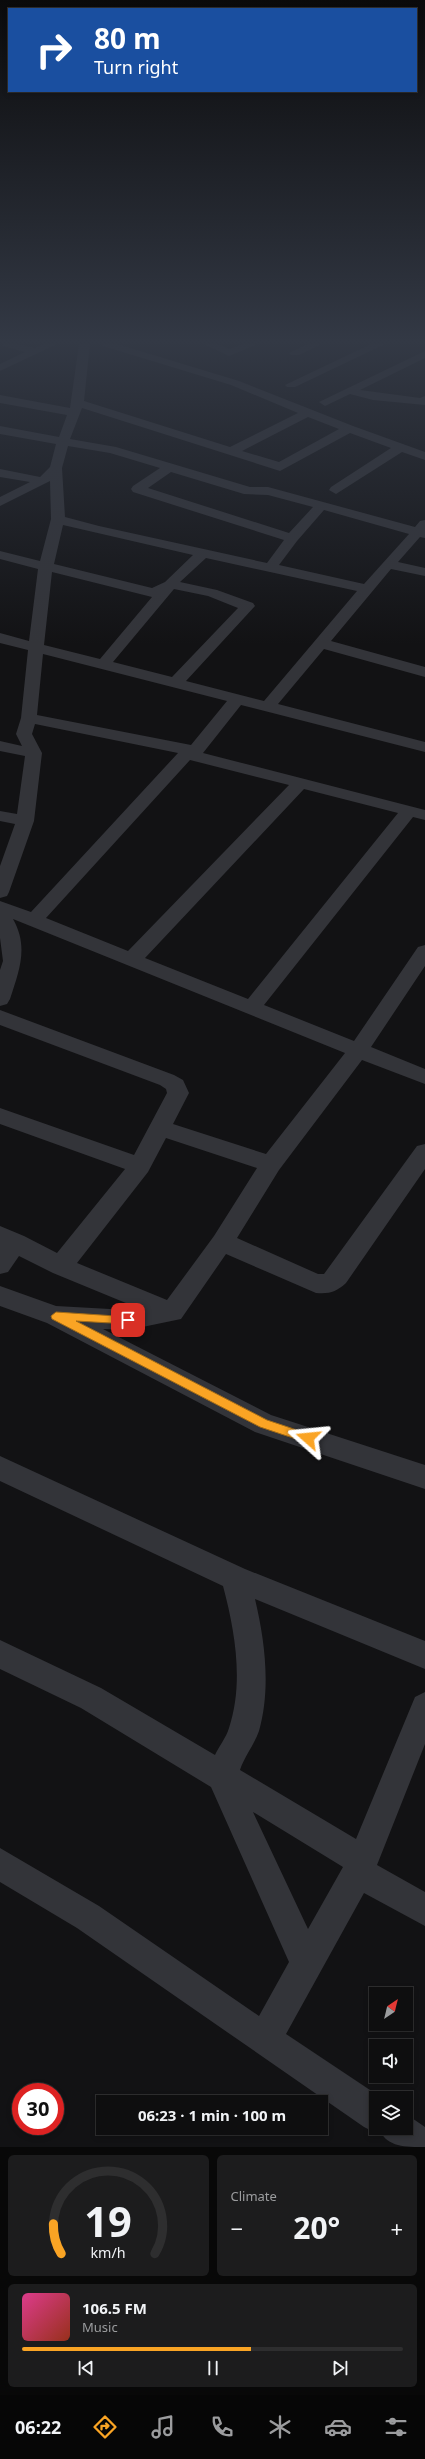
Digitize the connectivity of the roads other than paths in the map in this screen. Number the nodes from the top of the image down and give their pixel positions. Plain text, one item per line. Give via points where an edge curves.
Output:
1 (62, 444) edge
2 (80, 444) edge
3 (203, 444) edge
4 (245, 444) edge
5 (321, 444) edge
6 (389, 444) edge
7 (399, 448) junction
8 (230, 452) junction
9 (425, 456) edge
10 (170, 467) junction
11 (56, 468) junction
12 (0, 473) edge
13 (43, 481) junction
14 (336, 490) dead end
15 (0, 502) edge
16 (322, 506) junction
17 (58, 519) junction
18 (422, 530) edge
19 (292, 538) junction
20 (204, 552) junction
21 (0, 555) edge
22 (389, 564) junction
23 (47, 565) junction
24 (271, 567) junction
25 (425, 572) edge
26 (172, 584) junction
27 (368, 590) junction
28 (0, 638) edge
29 (323, 644) junction
30 (37, 648) junction
31 (103, 665) junction
32 (425, 672) edge
33 (175, 682) junction
34 (238, 698) junction
35 (268, 706) junction
36 (29, 718) junction
37 (0, 746) edge
38 (425, 747) edge
39 (34, 753) junction
40 (191, 753) junction
41 (299, 784) junction
42 (417, 813) edge
43 (0, 816) edge
44 (25, 821) junction
45 (0, 892) edge
46 (0, 907) edge
47 (0, 913) edge
48 (34, 920) junction
49 (425, 951) edge
50 (132, 959) junction
51 (0, 999) edge
52 (252, 1007) junction
53 (0, 1017) edge
54 (359, 1049) junction
55 (425, 1078) edge
56 (0, 1116) edge
57 (160, 1128) junction
58 (425, 1152) edge
59 (271, 1164) junction
60 (140, 1166) junction
61 (8, 1238) edge
62 (222, 1242) junction
63 (0, 1265) edge
64 (61, 1266) junction
65 (0, 1296) edge
66 (172, 1312) junction
67 (56, 1316) junction
68 (0, 1468) edge
69 (425, 1477) edge
70 (235, 1578) junction
71 (0, 1654) edge
72 (425, 1656) edge
73 (425, 1707) edge
74 (223, 1778) junction
75 (0, 1864) edge
76 (361, 1866) junction
77 (425, 1910) edge
78 (307, 1964) junction
79 (264, 2040) junction
80 (369, 2110) edge
81 (406, 2135) edge
82 (424, 2147) edge

1 - 11 street
2 - 10 street via 112,450
3 - 8 street
4 - 8 street
5 - 8 street via 280,467
6 - 7 street
7 - 9 street
7 - 14 street
10 - 16 street via 249,491 268,491
10 - 19 street via 138,489
11 - 13 street
11 - 17 street
12 - 13 street
13 - 15 street
16 - 18 street
16 - 19 street
17 - 20 street via 97,530
17 - 23 street
18 - 22 street
19 - 24 street
20 - 24 street
20 - 26 street
21 - 23 street
22 - 25 street
22 - 27 street
23 - 26 street via 154,593
23 - 30 street via 43,578
24 - 27 street
26 - 31 street
26 - 33 street via 212,593 248,606
27 - 29 street
28 - 30 street
29 - 32 street
29 - 35 street
30 - 31 street
30 - 36 street
31 - 33 street
33 - 34 street
34 - 35 street
34 - 40 street
35 - 38 street
36 - 39 street via 24,734
36 - 40 street
37 - 39 street
39 - 44 street
40 - 41 street
40 - 48 street
41 - 42 street
41 - 50 street
42 - 52 street
43 - 44 street
44 - 45 street
46 - 48 street
47 - 51 street via 8,927 13,961
48 - 50 street
49 - 54 street
50 - 52 street
52 - 54 street
53 - 57 street via 176,1085 178,1092
54 - 55 street
54 - 59 street
56 - 60 street
57 - 59 street
57 - 60 street
58 - 62 street via 338,1276 329,1284 316,1283
59 - 62 street
60 - 64 street
61 - 63 street
61 - 64 street
62 - 66 street
64 - 66 street
65 - 67 street
66 - 67 street via 128,1320
67 - 69 street via 264,1424
68 - 70 street
70 - 72 street
70 - 74 street via 251,1642 251,1682 246,1724 227,1760
71 - 74 street via 91,1698
73 - 76 street
74 - 76 street
74 - 78 street via 227,1792
75 - 79 street via 88,1917
76 - 77 street
76 - 78 street
78 - 79 street
79 - 80 street
81 - 82 street

